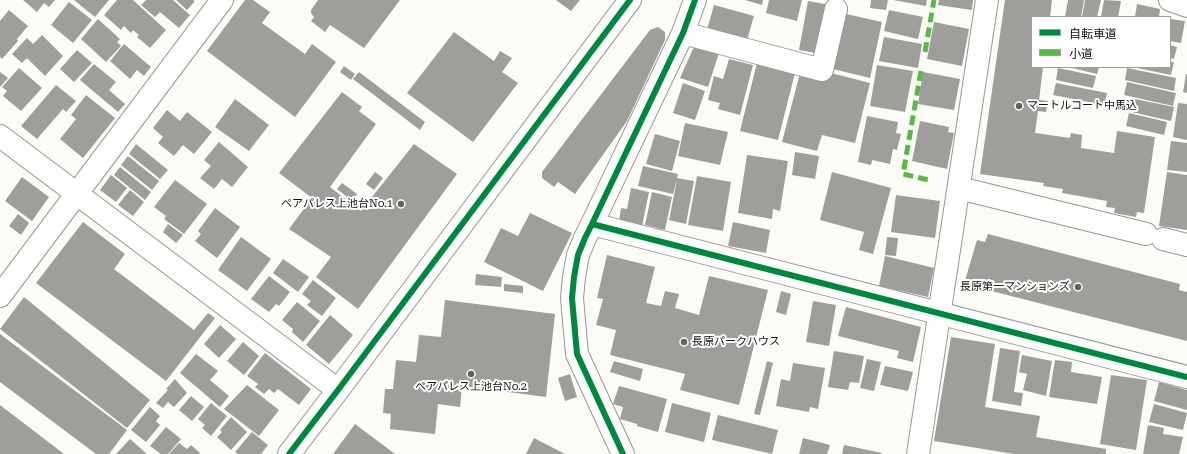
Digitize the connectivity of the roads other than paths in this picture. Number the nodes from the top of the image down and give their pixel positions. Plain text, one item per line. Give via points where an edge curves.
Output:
1 (222, 0) edge
2 (630, 0) edge
3 (695, 0) edge
4 (987, 0) edge
5 (1170, 0) edge
6 (1187, 6) edge
7 (836, 9) dead end
8 (683, 33) junction
9 (0, 136) edge
10 (959, 188) junction
11 (77, 193) junction
12 (592, 224) junction
13 (1187, 245) edge
14 (0, 296) edge
15 (940, 314) junction
16 (1187, 377) edge
17 (338, 390) junction
18 (289, 454) edge
19 (623, 454) edge
20 (918, 454) edge

1 - 11 street
2 - 17 street
3 - 8 street
4 - 10 street
5 - 6 street
7 - 8 street via 822,70
8 - 12 street
9 - 11 street
10 - 13 street
10 - 15 street
11 - 14 street
11 - 17 street
12 - 15 street
12 - 19 street via 578,255 573,284 577,354
15 - 16 street
15 - 20 street
17 - 18 street

